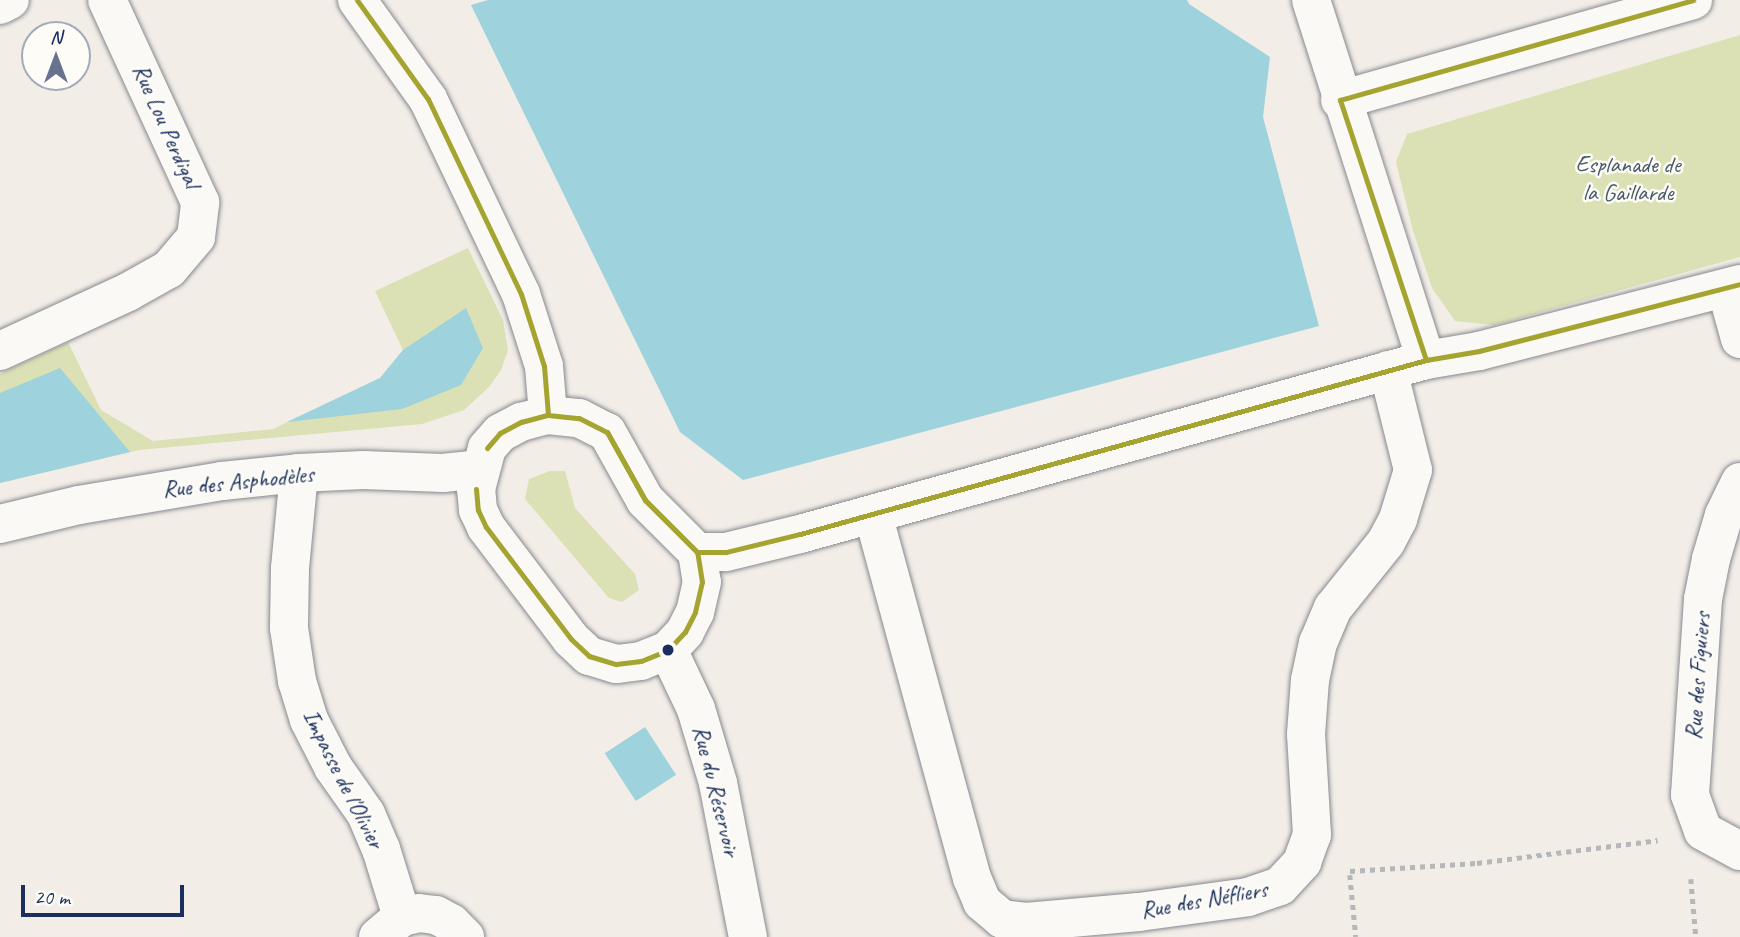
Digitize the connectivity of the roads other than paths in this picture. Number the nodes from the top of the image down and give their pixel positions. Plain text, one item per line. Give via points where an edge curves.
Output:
1 (10, 0) edge
2 (107, 0) edge
3 (358, 0) edge
4 (1311, 0) edge
5 (1693, 0) edge
6 (0, 5) edge
7 (1340, 100) junction
8 (1733, 286) edge
9 (1740, 340) edge
10 (0, 351) edge
11 (1426, 359) junction
12 (1388, 370) junction
13 (548, 415) junction
14 (479, 469) junction
15 (299, 473) junction
16 (1740, 482) edge
17 (873, 514) junction
18 (0, 524) edge
19 (697, 552) junction
20 (668, 650) junction
21 (1740, 851) edge
22 (390, 927) edge
23 (465, 937) edge
24 (748, 937) edge

1 - 6 street
2 - 10 street, Rue Lou Perdigal via 200,202 196,237 169,269
3 - 13 street via 428,99 522,294 544,366
4 - 7 street
5 - 7 street
7 - 11 street
8 - 9 street
8 - 11 street via 1479,351
11 - 12 street
12 - 17 street
12 - 17 street, Rue des Néfliers via 1413,470 1392,530 1333,608 1318,643 1306,734 1312,835 1302,862 1280,886 1248,897 1026,922 1002,919 982,902
13 - 14 street via 500,433 487,448
13 - 19 street via 579,418 607,432 645,500
14 - 15 street, Rue des Asphodèles
14 - 20 street via 478,510 486,527 571,639 589,656 617,664
15 - 18 street, Rue des Asphodèles via 172,488
15 - 22 street, Impasse de l'Olivier via 289,628 297,681 309,720 333,767 366,814 381,849
16 - 21 street, Rue des Figuiers via 1724,515 1703,599 1690,795 1703,831
17 - 19 street via 726,552
19 - 20 street via 702,582 695,612
20 - 24 street, Rue du Réservoir via 696,709 718,783
22 - 23 street, Impasse de l'Olivier via 419,913 436,915

